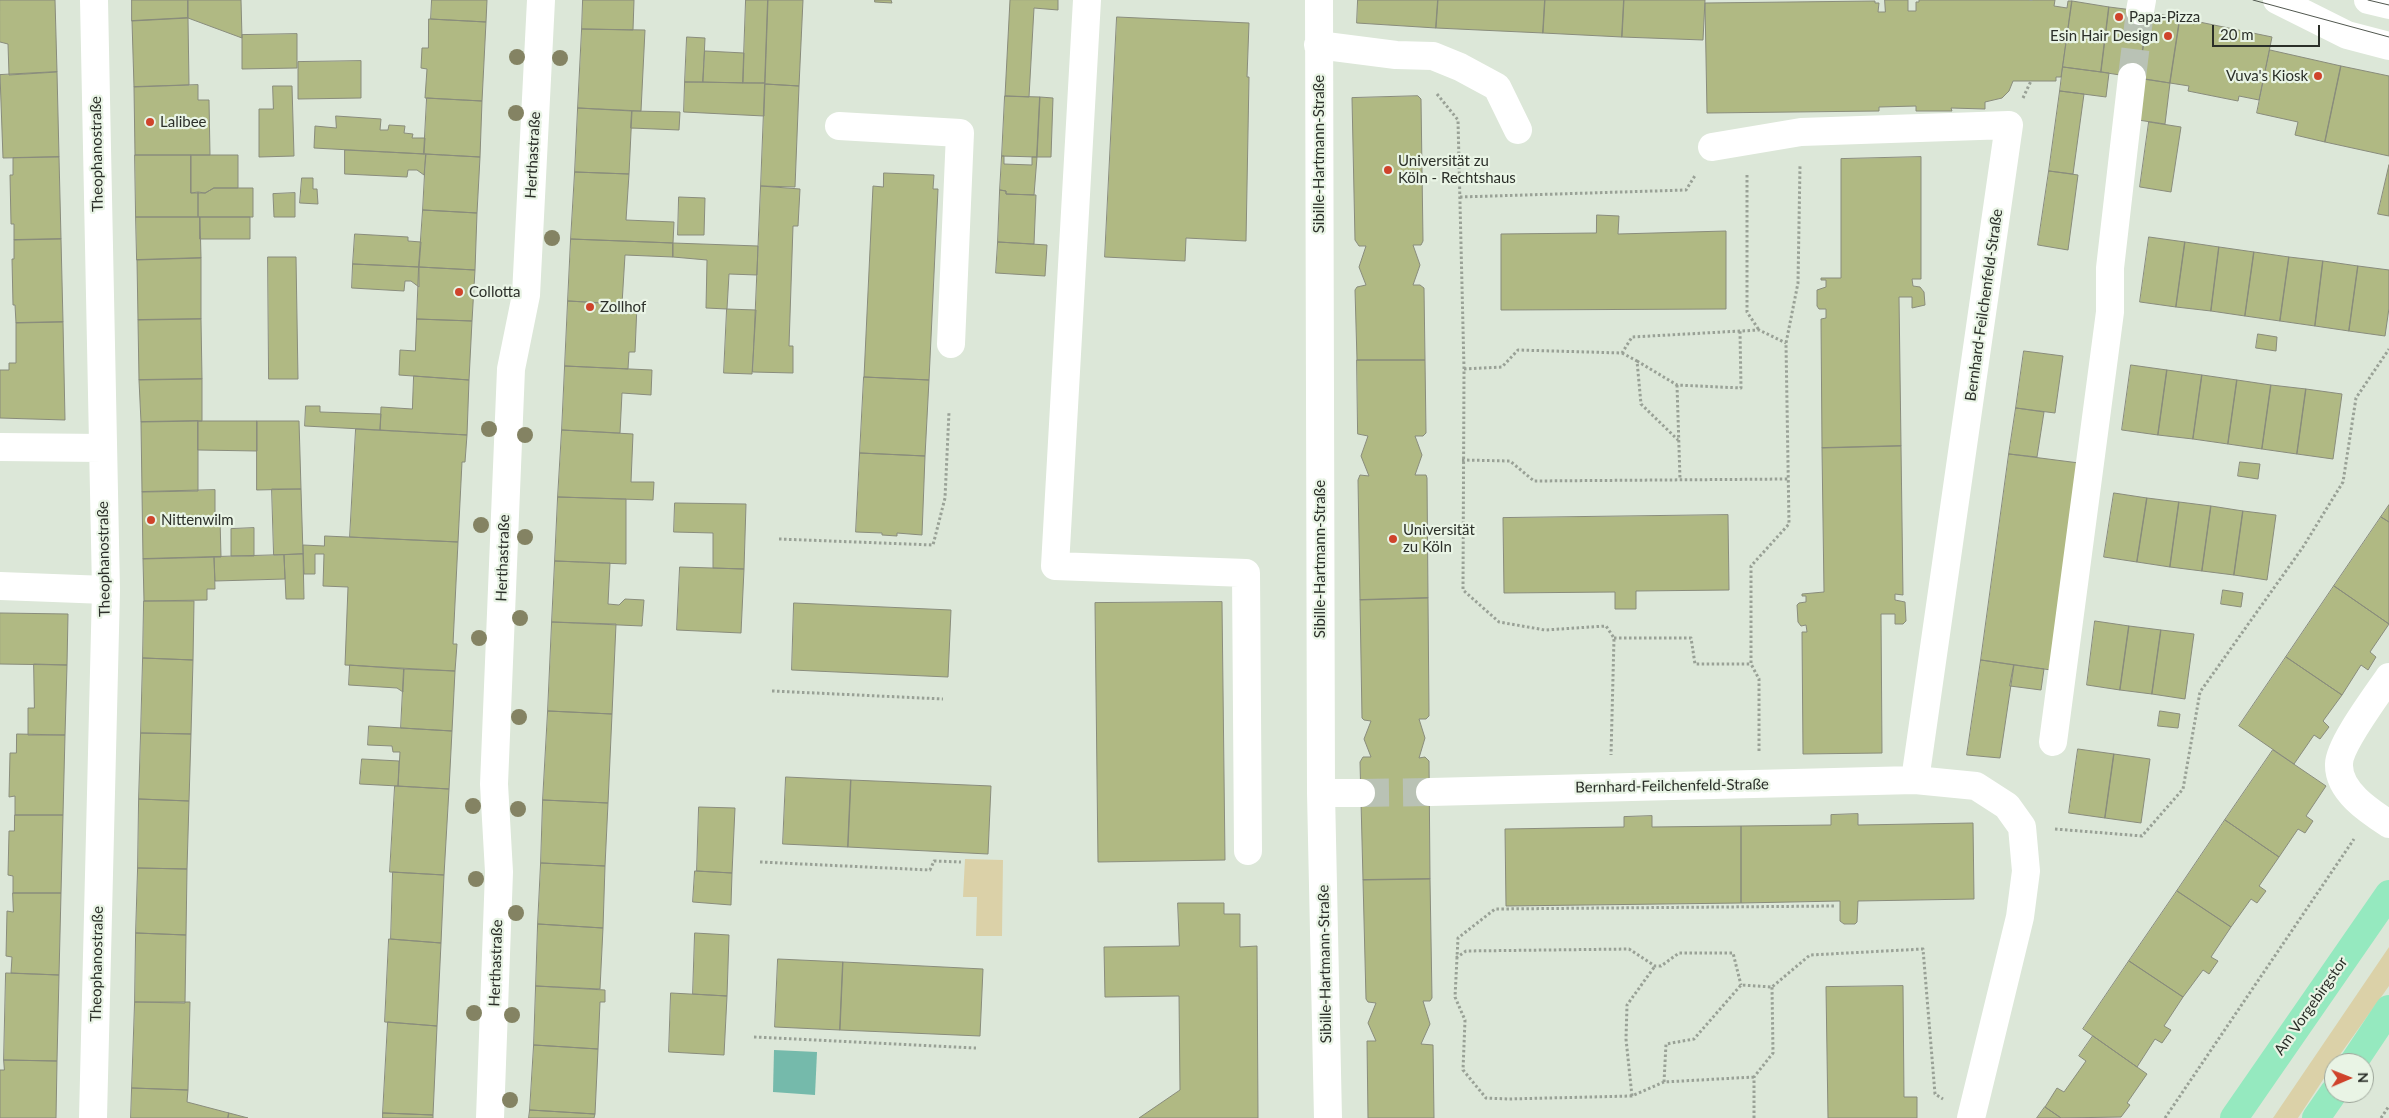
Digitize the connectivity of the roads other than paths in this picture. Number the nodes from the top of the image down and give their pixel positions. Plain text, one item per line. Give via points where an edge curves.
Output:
1 (94, 0) edge
2 (541, 0) edge
3 (1087, 0) edge
4 (1319, 0) edge
5 (2277, 0) edge
6 (2368, 0) edge
7 (2389, 5) edge
8 (1318, 44) junction
9 (2389, 46) edge
10 (2132, 77) tunnel mouth
11 (839, 126) dead end
12 (1518, 130) dead end
13 (1712, 147) road end
14 (951, 344) dead end
15 (0, 447) edge
16 (103, 448) junction
17 (0, 586) edge
18 (106, 590) junction
19 (2389, 677) edge
20 (2053, 742) dead end
21 (1915, 780) junction
22 (1430, 792) tunnel mouth
23 (1321, 793) junction
24 (1360, 793) tunnel mouth
25 (2380, 818) edge
26 (1248, 851) dead end
27 (2389, 894) edge
28 (2389, 1009) edge
29 (2360, 1053) edge
30 (2326, 1103) edge
31 (1971, 1116) edge
32 (93, 1118) edge
33 (490, 1118) edge
34 (1328, 1118) edge
35 (2234, 1118) edge
36 (2316, 1118) edge

1 - 16 street, Theophanostraße
2 - 33 street, Herthastraße via 526,295 511,369 494,784 499,872
3 - 26 street via 1055,566 1246,573
4 - 8 street, Sibille-Hartmann-Straße
5 - 9 street via 2347,35
6 - 7 street
8 - 12 street via 1396,55 1433,56 1497,87
8 - 23 street, Sibille-Hartmann-Straße
10 - 20 street via 2110,268 2110,312
11 - 14 street via 960,132
13 - 21 street, Bernhard-Feilchenfeld-Straße via 1801,132 2010,125
15 - 16 street
16 - 18 street, Theophanostraße
17 - 18 street
18 - 32 street, Theophanostraße
19 - 25 street via 2351,734 2339,764 2346,789
21 - 22 street, Bernhard-Feilchenfeld-Straße
21 - 31 street, Bernhard-Feilchenfeld-Straße via 1976,786 2007,806 2022,827 2026,871 2020,917
23 - 24 street
23 - 34 street, Sibille-Hartmann-Straße
27 - 35 main road, Am Vorgebirgstor
28 - 29 main road
30 - 36 main road

